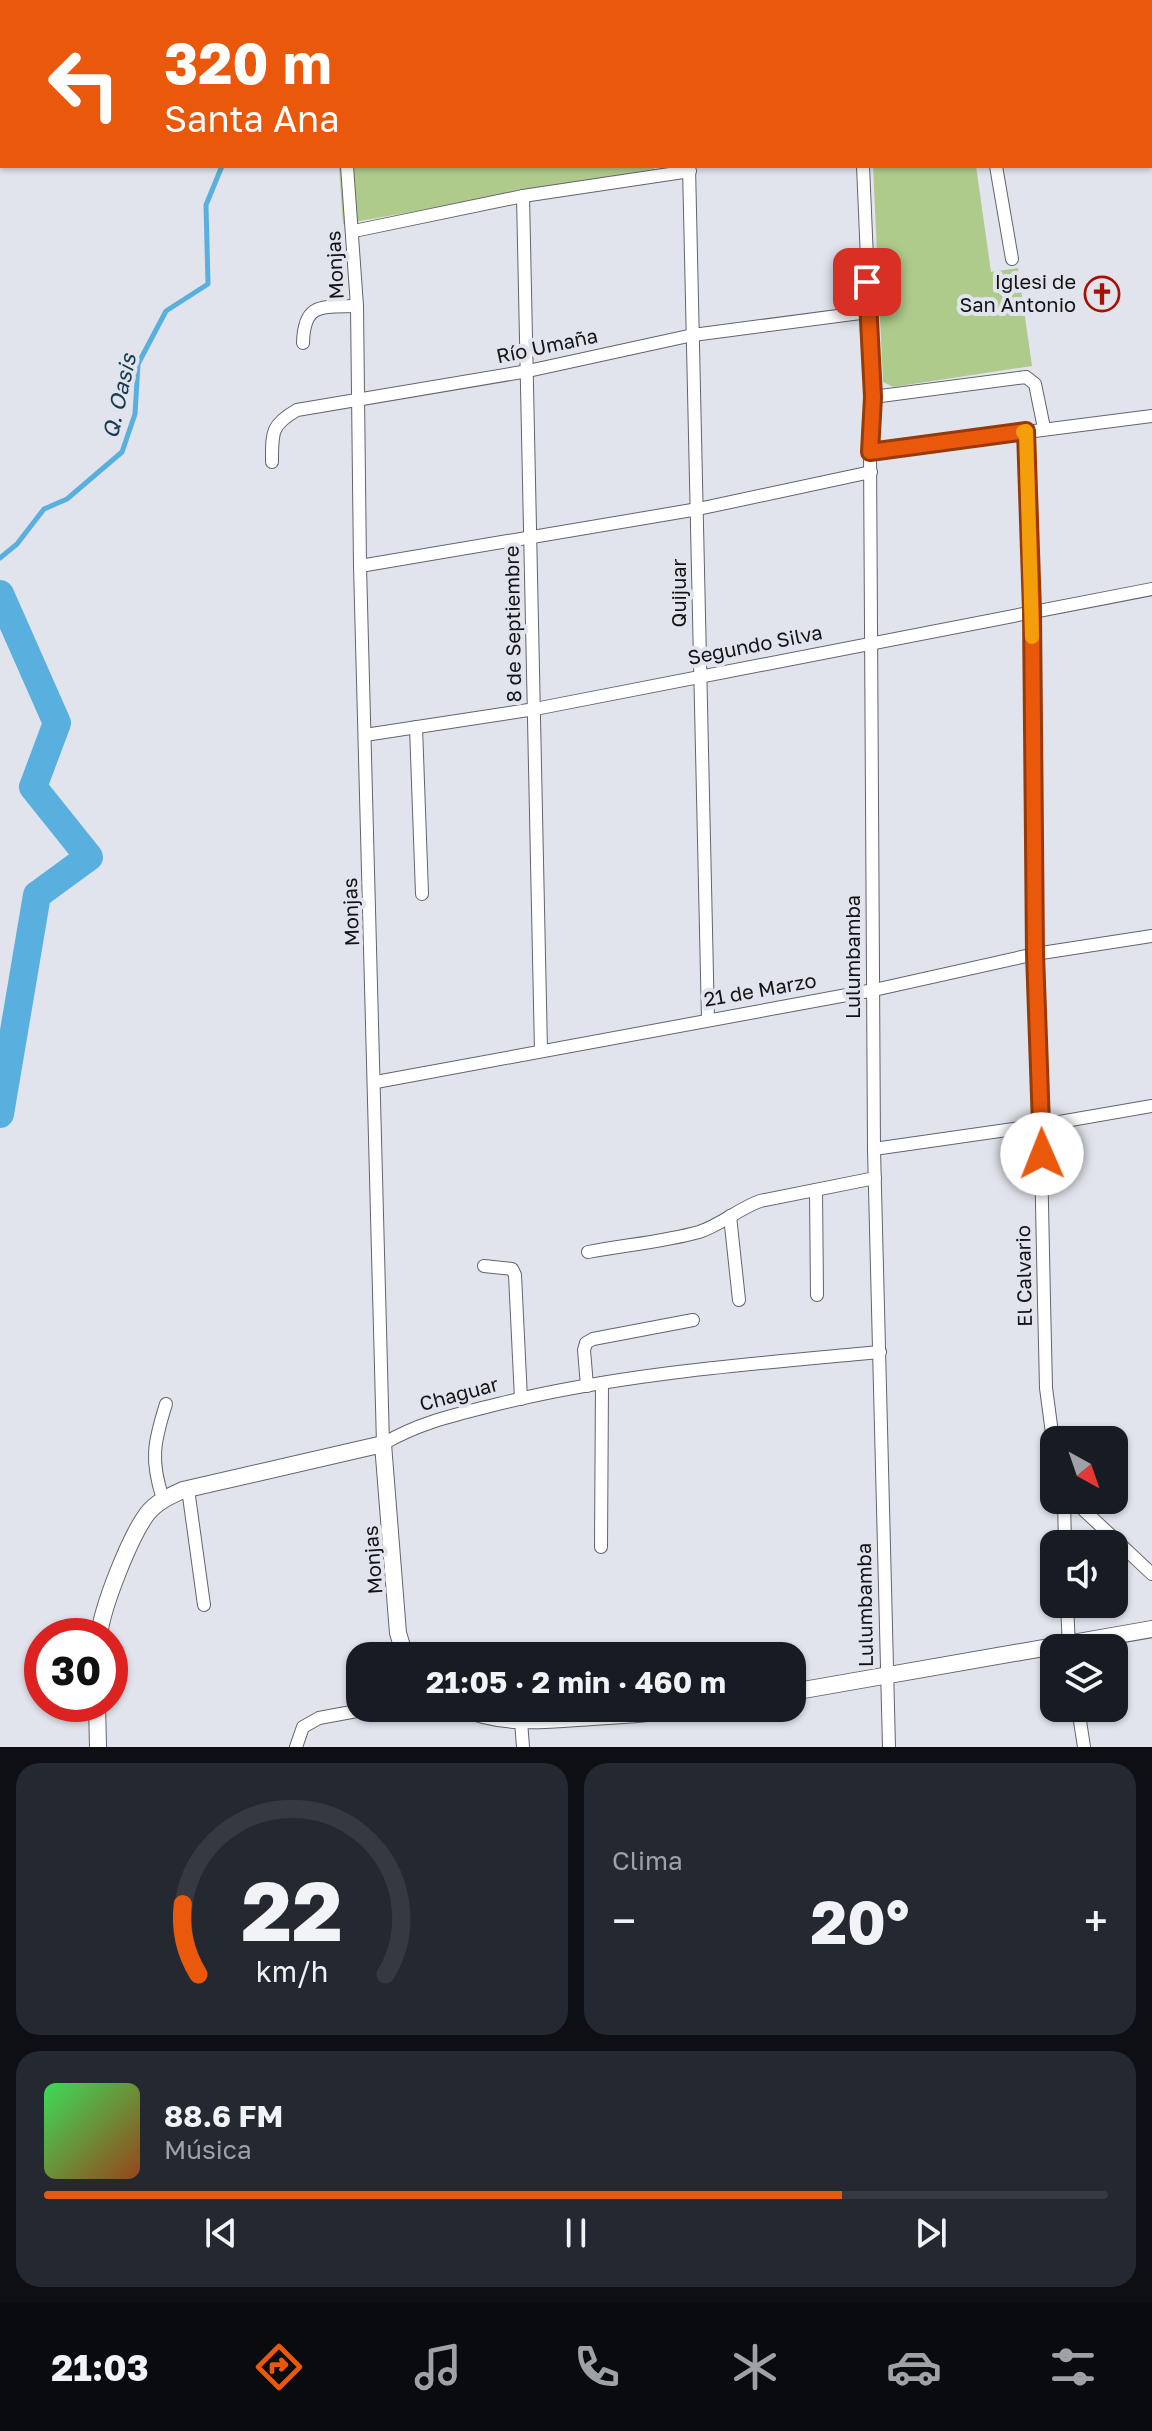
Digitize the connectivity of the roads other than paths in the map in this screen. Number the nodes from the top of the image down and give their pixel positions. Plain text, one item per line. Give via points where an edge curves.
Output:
1 (347, 168) edge
2 (689, 168) edge
3 (863, 168) edge
4 (996, 168) edge
5 (523, 196) junction
6 (354, 231) junction
7 (1012, 259) dead end
8 (357, 306) junction
9 (868, 312) junction
10 (693, 335) junction
11 (303, 343) dead end
12 (528, 371) junction
13 (873, 397) junction
14 (358, 400) junction
15 (1152, 416) edge
16 (1044, 428) junction
17 (1026, 431) junction
18 (870, 452) junction
19 (272, 462) dead end
20 (871, 472) junction
21 (698, 509) junction
22 (531, 537) junction
23 (360, 566) junction
24 (1152, 589) edge
25 (1032, 611) junction
26 (871, 642) junction
27 (699, 676) junction
28 (535, 709) junction
29 (416, 727) junction
30 (365, 735) junction
31 (422, 894) dead end
32 (1152, 936) edge
33 (1035, 954) junction
34 (874, 990) junction
35 (708, 1020) junction
36 (541, 1051) junction
37 (376, 1082) junction
38 (1152, 1106) edge
39 (1042, 1125) junction
40 (874, 1149) junction
41 (875, 1178) junction
42 (816, 1190) junction
43 (730, 1216) junction
44 (588, 1252) dead end
45 (484, 1266) dead end
46 (817, 1295) dead end
47 (739, 1300) dead end
48 (693, 1320) dead end
49 (880, 1352) junction
50 (602, 1383) junction
51 (587, 1386) junction
52 (521, 1399) junction
53 (166, 1404) dead end
54 (1051, 1426) edge
55 (383, 1444) junction
56 (188, 1489) junction
57 (163, 1499) junction
58 (1088, 1514) edge
59 (601, 1547) dead end
60 (1152, 1574) edge
61 (204, 1605) dead end
62 (104, 1618) edge
63 (1152, 1629) edge
64 (1126, 1634) edge
65 (401, 1642) edge
66 (1040, 1650) edge
67 (886, 1677) junction
68 (806, 1690) edge
69 (346, 1713) edge
70 (97, 1722) edge
71 (521, 1722) edge
72 (1080, 1722) edge
73 (98, 1747) edge
74 (296, 1747) edge
75 (523, 1747) edge
76 (889, 1747) edge
77 (1084, 1747) edge

1 - 6 street, Monjas
2 - 5 street
2 - 10 street, Quijuar
3 - 9 street, Lulumbamba
4 - 7 street
5 - 6 street
5 - 12 street, 8 de Septiembre
6 - 8 street, Monjas
8 - 11 street via 310,313 304,319
8 - 14 street, Monjas
9 - 10 street, Río Umaña
9 - 13 street, Lulumbamba
10 - 12 street, Río Umaña
10 - 21 street, Quijuar
12 - 14 street, Río Umaña
12 - 22 street, 8 de Septiembre
13 - 16 street via 1026,377 1035,384
13 - 18 street, Lulumbamba
14 - 19 street, Río Umaña via 297,410 285,417 272,435
14 - 23 street, Monjas
15 - 16 street
16 - 17 street
17 - 18 street
17 - 25 street, El Calvario
18 - 20 street, Lulumbamba
20 - 21 street
20 - 26 street, Lulumbamba
21 - 22 street
21 - 27 street, Quijuar
22 - 23 street
22 - 28 street, 8 de Septiembre
23 - 30 street, Monjas
24 - 25 street, Segundo Silva
25 - 26 street, Segundo Silva
25 - 33 street, El Calvario
26 - 27 street, Segundo Silva
26 - 34 street, Lulumbamba
27 - 28 street, Segundo Silva
27 - 35 street, Quijuar
28 - 29 street, Segundo Silva
28 - 36 street, 8 de Septiembre
29 - 30 street, Segundo Silva
29 - 31 street
30 - 37 street, Monjas
32 - 33 street, 21 de Marzo
33 - 34 street, 21 de Marzo
33 - 39 street, El Calvario
34 - 35 street, 21 de Marzo
34 - 40 street, Lulumbamba
35 - 36 street, 21 de Marzo
36 - 37 street, 21 de Marzo
37 - 55 street, Monjas
38 - 39 street
39 - 40 street
39 - 54 street, El Calvario
40 - 41 street, Lulumbamba
41 - 42 street
41 - 49 street, Lulumbamba
42 - 43 street via 760,1201
42 - 46 street
43 - 44 street via 698,1232
43 - 47 street
45 - 52 street via 507,1267 515,1275
48 - 51 street via 586,1343
49 - 50 street, Chaguar
49 - 67 street, Lulumbamba
50 - 51 street, Chaguar
50 - 59 street
51 - 52 street, Chaguar
52 - 55 street, Chaguar via 424,1423
53 - 57 street via 153,1456
55 - 56 street, Chaguar
55 - 65 street, Monjas
56 - 57 street, Chaguar
56 - 61 street
57 - 62 street, Chaguar via 147,1513 134,1539
58 - 60 street
63 - 64 street
66 - 67 street
67 - 68 street
67 - 76 street, Lulumbamba
69 - 74 street via 303,1727
70 - 73 street
71 - 75 street
72 - 77 street

